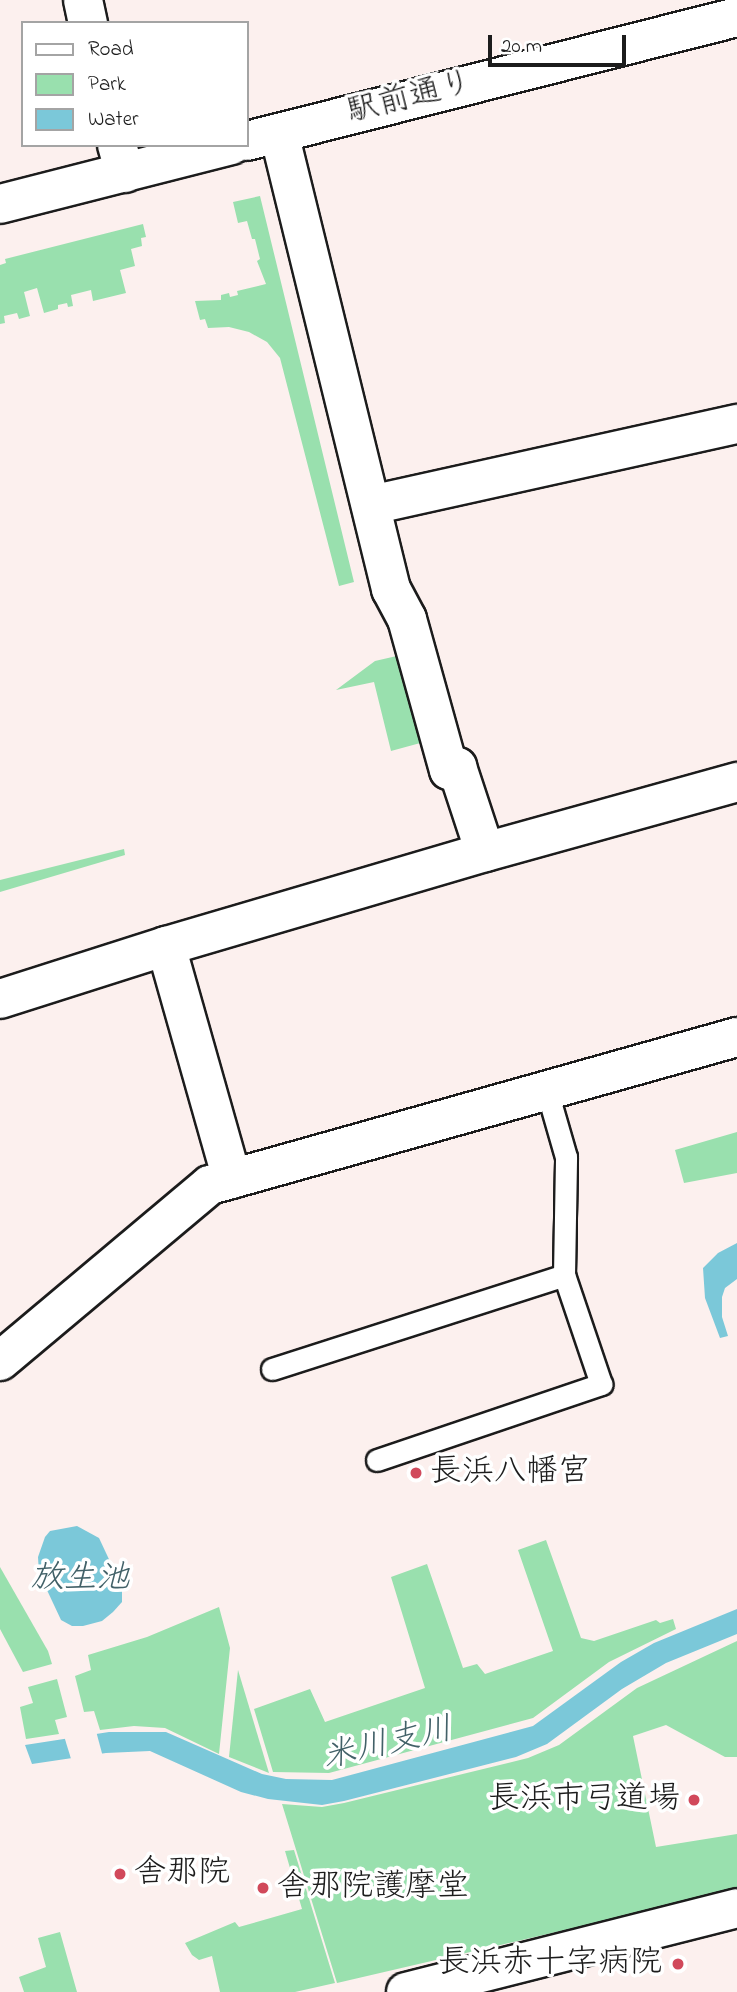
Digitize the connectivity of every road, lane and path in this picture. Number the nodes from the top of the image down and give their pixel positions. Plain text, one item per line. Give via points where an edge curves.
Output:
1 (83, 0) edge
2 (737, 17) edge
3 (88, 21) edge
4 (263, 137) edge
5 (216, 147) edge
6 (121, 159) edge
7 (0, 204) edge
8 (737, 424) edge
9 (371, 505) junction
10 (737, 782) edge
11 (485, 852) junction
12 (166, 946) junction
13 (0, 999) edge
14 (737, 1037) edge
15 (547, 1091) junction
16 (232, 1179) junction
17 (564, 1276) junction
18 (0, 1361) edge
19 (272, 1369) dead end
20 (377, 1460) dead end
21 (737, 1908) edge
22 (406, 1992) edge

1 - 3 street
2 - 4 street, 駅前通り
4 - 9 street
5 - 6 street
6 - 7 street
8 - 9 street
9 - 11 street via 391,589 407,619 449,770 457,767
10 - 11 street
11 - 12 street
12 - 13 street
12 - 16 street
14 - 15 street
15 - 16 street
15 - 17 lane via 566,1157
16 - 18 street via 210,1185
17 - 19 lane
17 - 20 lane via 601,1384
21 - 22 street

